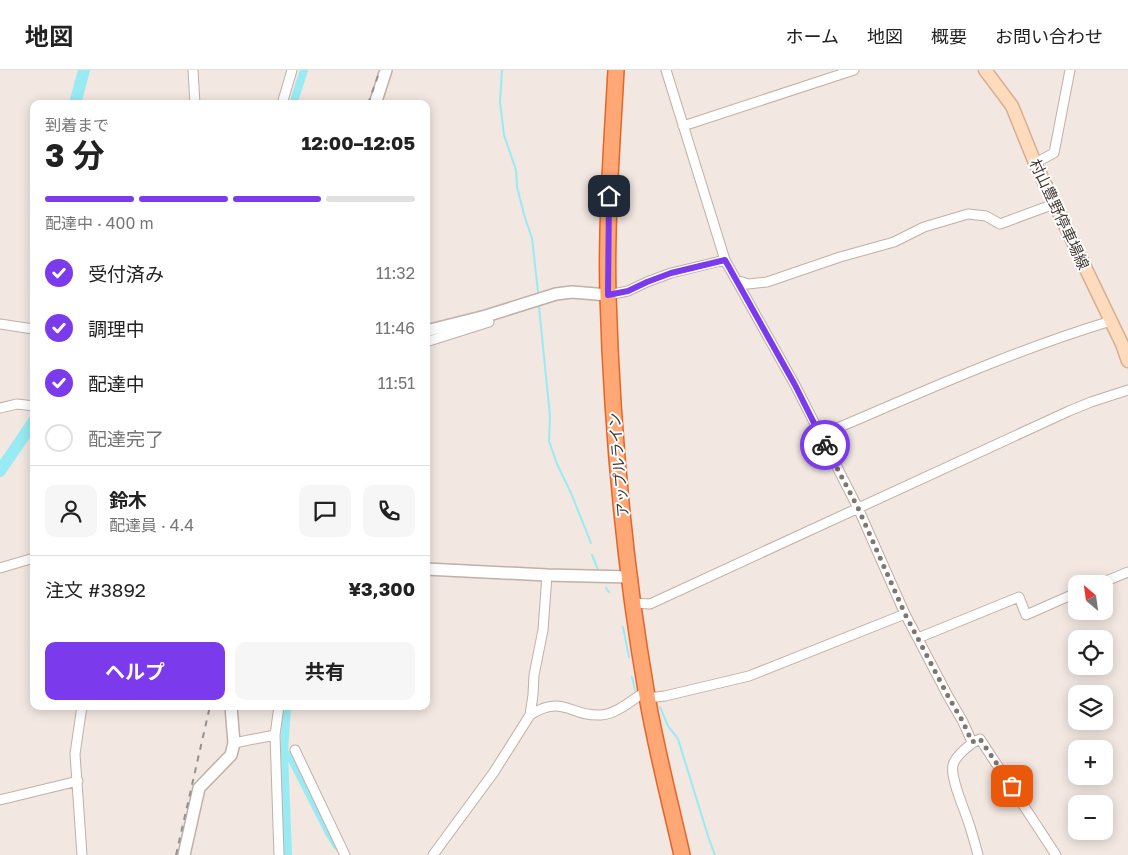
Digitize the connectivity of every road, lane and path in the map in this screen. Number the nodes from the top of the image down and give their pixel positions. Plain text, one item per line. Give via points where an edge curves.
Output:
1 (194, 70) edge
2 (292, 70) edge
3 (386, 70) edge
4 (616, 70) edge
5 (666, 70) edge
6 (854, 70) edge
7 (985, 70) edge
8 (1070, 70) edge
9 (195, 100) edge
10 (283, 100) edge
11 (376, 100) edge
12 (683, 126) junction
13 (1035, 163) junction
14 (1054, 204) junction
15 (725, 260) junction
16 (736, 280) junction
17 (608, 295) junction
18 (486, 316) junction
19 (1111, 322) junction
20 (0, 324) edge
21 (30, 329) edge
22 (430, 330) edge
23 (430, 341) edge
24 (1125, 343) edge
25 (1128, 361) edge
26 (1128, 390) edge
27 (30, 406) edge
28 (0, 408) edge
29 (820, 435) junction
30 (858, 508) junction
31 (30, 559) edge
32 (0, 568) edge
33 (430, 569) edge
34 (1128, 572) edge
35 (547, 575) junction
36 (629, 577) junction
37 (1113, 578) edge
38 (1068, 597) edge
39 (632, 602) junction
40 (905, 614) junction
41 (918, 638) junction
42 (647, 694) junction
43 (81, 710) edge
44 (231, 710) edge
45 (278, 710) edge
46 (530, 715) junction
47 (275, 735) junction
48 (972, 742) junction
49 (234, 743) junction
50 (295, 750) dead end
51 (78, 781) junction
52 (0, 800) edge
53 (82, 855) edge
54 (184, 855) edge
55 (279, 855) edge
56 (345, 855) edge
57 (434, 855) edge
58 (682, 855) edge
59 (978, 855) edge
60 (1056, 855) edge

1 - 9 street
2 - 10 street
3 - 11 street
4 - 17 highway, アップルライン via 608,214
5 - 12 street
6 - 12 street
7 - 13 main road, 村山豊野停車場線 via 1012,106
8 - 13 street via 1054,153
12 - 15 street
13 - 14 main road, 村山豊野停車場線
14 - 16 street via 1000,224 986,216 968,214 924,227 894,242 767,282 748,284
14 - 19 main road, 村山豊野停車場線
15 - 16 street
15 - 17 street via 671,273 628,291
16 - 29 street
17 - 18 street via 556,294
17 - 36 highway, アップルライン via 615,445
18 - 22 street
18 - 23 street via 488,322
19 - 24 main road, 村山豊野停車場線
19 - 29 street via 1018,353
20 - 21 street
24 - 25 main road, 村山豊野停車場線
26 - 30 street via 1069,411
27 - 28 street via 5,405
29 - 30 street
30 - 39 street via 650,604
30 - 40 street
31 - 32 street
33 - 35 street
34 - 37 street
35 - 36 street
35 - 46 street via 543,630
36 - 39 highway, アップルライン
38 - 41 street via 1026,615 1019,597
39 - 42 highway, アップルライン
40 - 41 street
40 - 42 street via 749,676 664,696
41 - 48 street
42 - 46 street via 602,715 557,705
42 - 58 highway, アップルライン
43 - 51 street via 75,754
44 - 49 street
45 - 47 street
46 - 57 street via 494,772
47 - 49 street
47 - 55 street
48 - 59 street via 952,768
48 - 60 street via 980,739
49 - 54 street via 231,755 199,788
50 - 56 street
51 - 52 street
51 - 53 street

